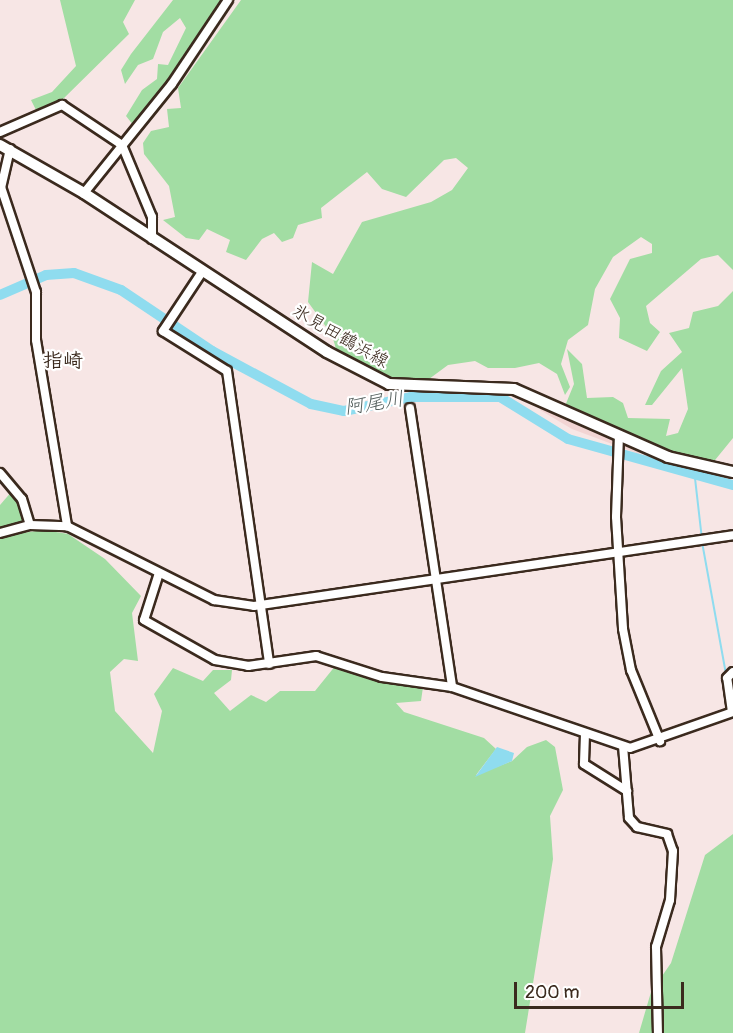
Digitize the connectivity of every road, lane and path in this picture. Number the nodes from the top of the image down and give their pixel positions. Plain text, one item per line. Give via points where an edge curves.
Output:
1 (228, 0) edge
2 (0, 132) edge
3 (122, 145) junction
4 (5, 147) edge
5 (84, 193) junction
6 (152, 239) junction
7 (202, 272) junction
8 (410, 408) dead end
9 (618, 439) junction
10 (733, 472) edge
11 (0, 473) edge
12 (30, 525) junction
13 (67, 526) junction
14 (0, 533) edge
15 (733, 535) edge
16 (618, 553) junction
17 (159, 573) junction
18 (436, 579) junction
19 (260, 606) junction
20 (269, 664) junction
21 (733, 672) edge
22 (452, 687) junction
23 (733, 712) edge
24 (585, 734) junction
25 (660, 741) junction
26 (622, 746) junction
27 (627, 791) junction
28 (658, 1033) edge

1 - 3 street via 172,84
2 - 3 street via 62,105
3 - 5 street
3 - 6 street via 152,217
4 - 5 main road, 氷見田鶴浜線
4 - 13 street via 2,187 36,296 36,340
5 - 6 main road, 氷見田鶴浜線
6 - 7 main road, 氷見田鶴浜線
7 - 9 main road, 氷見田鶴浜線 via 389,384 514,389
7 - 19 street via 163,331 226,372
8 - 18 street
9 - 10 main road, 氷見田鶴浜線 via 680,461
9 - 16 street
11 - 12 street via 22,499
12 - 13 street
12 - 14 street
13 - 17 street
15 - 16 street
16 - 18 street
16 - 25 street via 631,670
17 - 19 street via 214,600
17 - 20 street via 144,620 215,660
18 - 19 street
18 - 22 street
19 - 20 street
20 - 22 street via 316,656 382,677
21 - 23 street via 728,678
22 - 24 street
23 - 25 street
24 - 26 street
24 - 27 street via 584,764
25 - 26 street
26 - 27 street
27 - 28 street via 629,818 637,826 667,834 673,851 670,900 656,947

